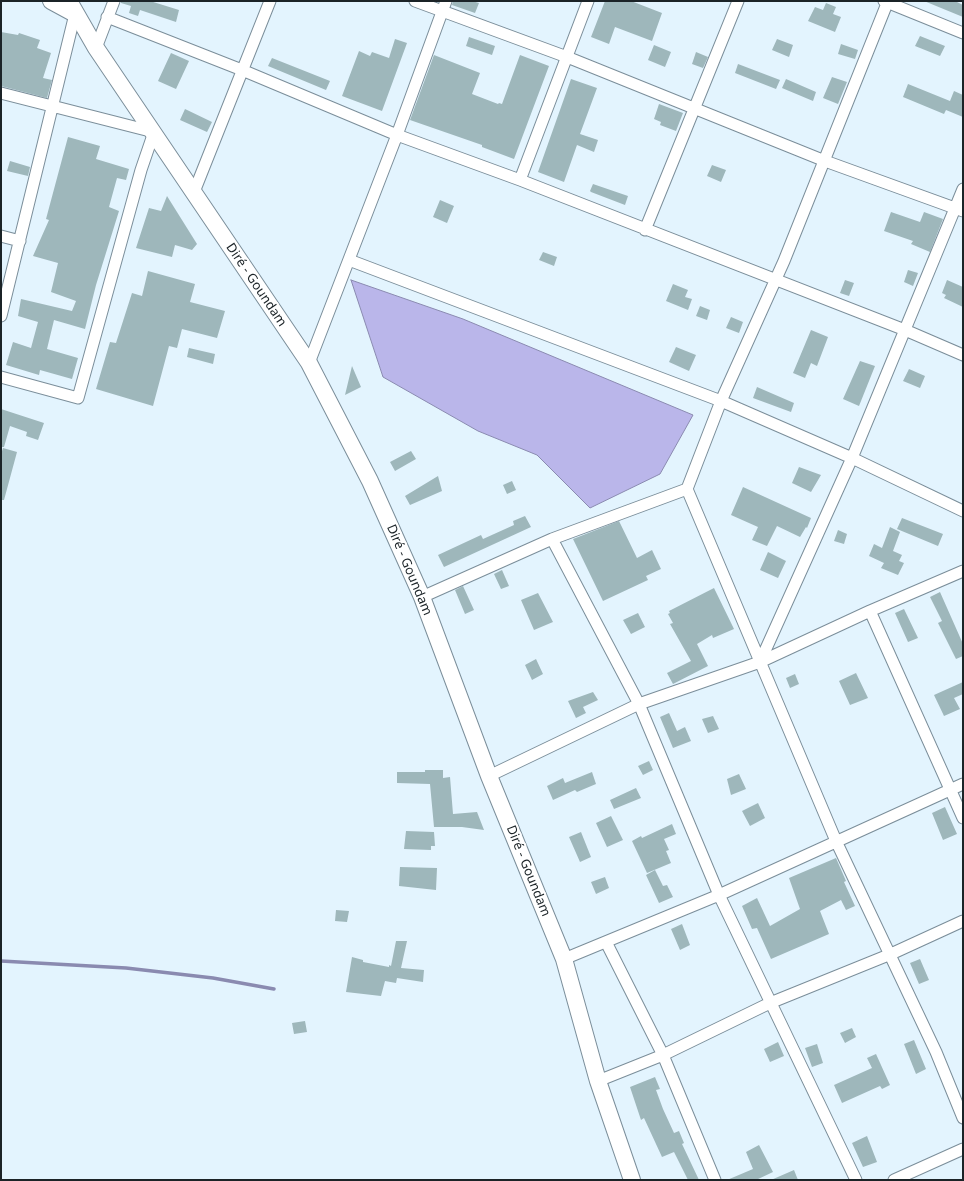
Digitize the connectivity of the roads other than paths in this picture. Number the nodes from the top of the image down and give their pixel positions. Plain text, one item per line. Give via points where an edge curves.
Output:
1 (50, 1) edge
2 (114, 1) edge
3 (270, 1) edge
4 (414, 1) edge
5 (446, 1) edge
6 (588, 1) edge
7 (738, 1) edge
8 (887, 1) edge
9 (72, 7) edge
10 (442, 12) junction
11 (107, 17) junction
12 (963, 33) edge
13 (96, 48) junction
14 (567, 57) junction
15 (242, 70) junction
16 (1, 93) edge
17 (52, 106) junction
18 (695, 107) junction
19 (154, 132) junction
20 (397, 135) junction
21 (825, 161) junction
22 (520, 180) junction
23 (963, 189) edge
24 (194, 192) junction
25 (959, 209) edge
26 (645, 230) junction
27 (1, 236) edge
28 (20, 241) junction
29 (349, 260) junction
30 (775, 281) junction
31 (1, 316) edge
32 (905, 330) junction
33 (963, 355) edge
34 (309, 363) junction
35 (1, 377) edge
36 (721, 402) junction
37 (852, 458) junction
38 (687, 489) junction
39 (963, 511) edge
40 (552, 539) junction
41 (963, 572) edge
42 (422, 597) junction
43 (870, 611) junction
44 (760, 662) junction
45 (639, 704) junction
46 (489, 776) junction
47 (963, 784) edge
48 (950, 789) junction
49 (963, 818) edge
50 (836, 841) junction
51 (719, 895) junction
52 (963, 921) edge
53 (606, 942) junction
54 (891, 954) junction
55 (564, 959) junction
56 (770, 1002) junction
57 (663, 1055) junction
58 (598, 1081) junction
59 (963, 1118) edge
60 (963, 1149) edge
61 (632, 1180) edge
62 (715, 1180) edge
63 (856, 1180) edge
64 (894, 1180) edge

1 - 9 main road
2 - 11 street
3 - 15 street
4 - 10 street
5 - 10 street
6 - 14 street
7 - 18 street
8 - 12 street
8 - 21 street
9 - 13 main road, Diré - Goundam
9 - 17 street
10 - 14 street
10 - 20 street
11 - 13 street
11 - 15 street
13 - 19 main road, Diré - Goundam
14 - 18 street
14 - 22 street
15 - 20 street
15 - 24 street
16 - 17 street
17 - 19 street
17 - 28 street
18 - 21 street
18 - 26 street
19 - 24 main road, Diré - Goundam
19 - 35 street via 141,170 78,398
20 - 22 street
20 - 29 street
21 - 25 street
21 - 30 street
22 - 26 street
23 - 25 street
24 - 34 main road, Diré - Goundam
25 - 32 street
26 - 30 street
27 - 28 street
28 - 31 street
29 - 34 street
29 - 36 street
30 - 32 street
30 - 36 street
32 - 33 street
32 - 37 street
34 - 42 main road, Diré - Goundam via 370,481
36 - 37 street
36 - 38 street
37 - 39 street
37 - 44 street
38 - 40 street
38 - 44 street
40 - 42 street
40 - 45 street
41 - 43 street
42 - 46 main road, Diré - Goundam
43 - 44 street
43 - 48 street
44 - 45 street
44 - 50 street
45 - 46 street
45 - 51 street
46 - 55 main road, Diré - Goundam
47 - 48 street
48 - 49 street
48 - 50 street
50 - 51 street
50 - 54 street
51 - 53 street
51 - 56 street
52 - 54 street
53 - 55 street
53 - 57 street
54 - 56 street
54 - 59 street
55 - 58 main road, Diré - Goundam
56 - 57 street
56 - 63 street
57 - 58 street
57 - 62 street
58 - 61 main road, Diré - Goundam
60 - 64 street

